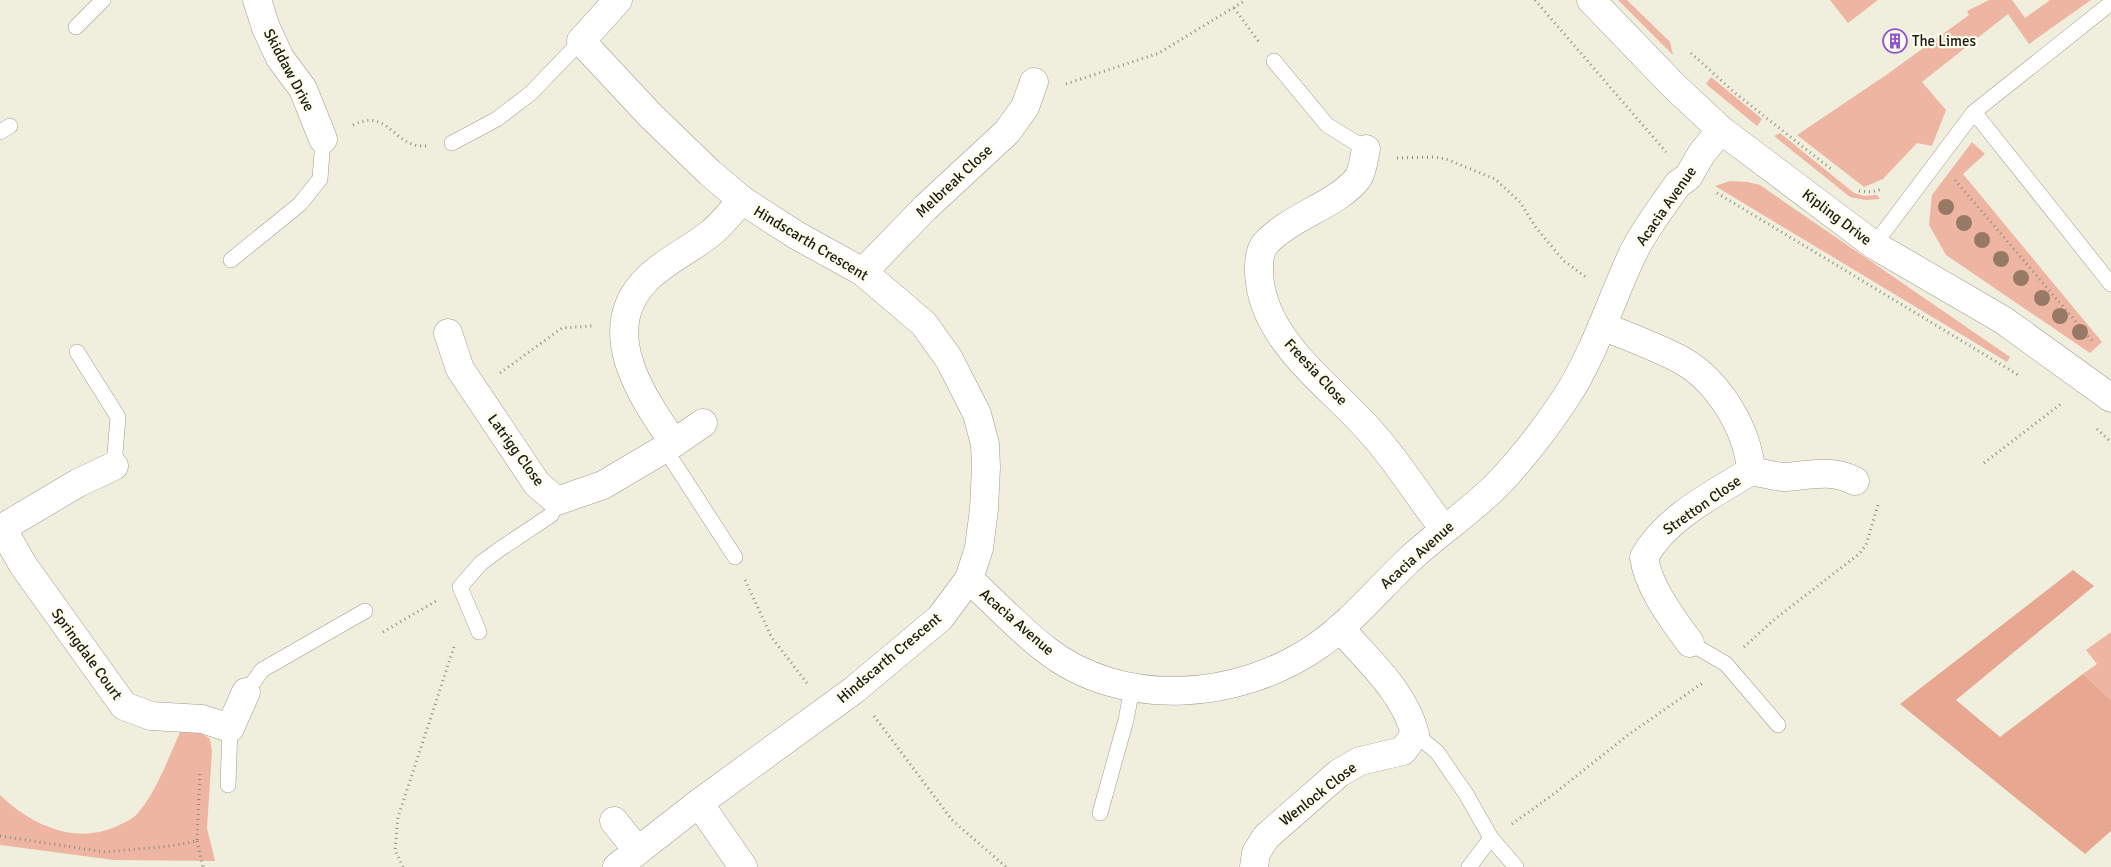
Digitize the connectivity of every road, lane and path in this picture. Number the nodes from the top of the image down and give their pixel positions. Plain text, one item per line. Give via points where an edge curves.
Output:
1 (103, 0) edge
2 (257, 0) edge
3 (618, 0) edge
4 (1246, 0) edge
5 (1535, 0) edge
6 (1591, 0) edge
7 (2111, 2) edge
8 (1234, 8) junction
9 (76, 27) dead end
10 (581, 41) junction
11 (1688, 50) dead end
12 (1274, 61) joint
13 (1034, 82) joint
14 (1974, 112) junction
15 (1721, 130) junction
16 (323, 139) junction
17 (452, 143) joint
18 (1366, 149) junction
19 (1936, 162) junction
20 (1839, 175) dead end
21 (1688, 177) junction
22 (1891, 186) dead end
23 (1854, 187) dead end
24 (742, 200) junction
25 (1874, 245) junction
26 (232, 260) dead end
27 (863, 272) junction
28 (2111, 284) edge
29 (1615, 295) junction
30 (623, 324) junction
31 (1602, 326) junction
32 (448, 333) dead end
33 (2097, 346) dead end
34 (77, 352) dead end
35 (2025, 378) dead end
36 (474, 392) junction
37 (2056, 396) dead end
38 (2111, 398) edge
39 (703, 423) dead end
40 (670, 446) junction
41 (1984, 463) dead end
42 (114, 466) joint
43 (1751, 471) junction
44 (1855, 481) dead end
45 (557, 501) junction
46 (1, 529) edge
47 (1444, 529) junction
48 (735, 557) joint
49 (969, 579) junction
50 (365, 611) dead end
51 (1340, 628) junction
52 (479, 632) dead end
53 (456, 639) dead end
54 (1690, 643) joint
55 (1132, 688) junction
56 (854, 690) junction
57 (246, 692) joint
58 (827, 710) junction
59 (202, 719) junction
60 (1778, 725) dead end
61 (230, 728) junction
62 (1415, 734) junction
63 (228, 785) dead end
64 (698, 804) junction
65 (1100, 813) dead end
66 (614, 821) dead end
67 (0, 836) edge
68 (1491, 838) junction
69 (198, 841) junction
70 (627, 859) edge
71 (203, 867) edge
72 (402, 867) edge
73 (743, 867) edge
74 (1006, 867) edge
75 (1254, 867) edge
76 (1469, 867) edge
77 (1516, 867) edge

1 - 9 lane
2 - 16 street, Skiddaw Drive via 280,58 303,89
3 - 10 street
4 - 8 path
5 - 21 path
6 - 15 street, Kipling Drive
7 - 14 lane
8 - 12 path
8 - 13 path via 1159,53 1064,85
10 - 17 lane via 531,93 497,119
10 - 24 street, Hindscarth Crescent via 656,121 710,174
11 - 20 path via 1735,94
12 - 18 lane via 1326,125
13 - 27 street, Melbreak Close via 1025,107 1007,132 925,208
14 - 19 lane
14 - 28 lane
15 - 21 street, Acacia Avenue
15 - 25 street, Kipling Drive
16 - 17 path via 366,118 381,122 398,137 420,146
16 - 26 lane via 320,179 300,204
18 - 29 path via 1402,160 1446,159 1495,179 1520,202 1537,229 1564,261
18 - 47 street, Freesia Close via 1360,177 1344,192 1287,225 1262,248 1259,285 1265,304 1287,344 1373,434
19 - 25 lane
19 - 33 path via 1949,172
21 - 29 street, Acacia Avenue via 1678,184 1648,228
21 - 35 path
22 - 23 path via 1861,193
24 - 27 street, Hindscarth Crescent
24 - 30 street via 712,233 649,277 632,298
25 - 38 street, Kipling Drive via 2003,320
27 - 49 street, Hindscarth Crescent via 924,324 949,359 977,414 985,444 984,509 979,548
29 - 31 street, Acacia Avenue
30 - 36 path via 562,328
30 - 40 street via 626,353
31 - 43 street, Stretton Close via 1684,362 1701,376 1730,408 1746,446
31 - 47 street, Acacia Avenue via 1583,368 1544,430 1497,484
32 - 36 street, Latrigg Close via 460,369
34 - 42 lane via 118,417
36 - 45 street, Latrigg Close via 537,484
37 - 41 path via 2064,401
39 - 40 street
40 - 45 street via 603,485
40 - 48 lane
42 - 46 street, Springdale Court via 78,483
43 - 44 street, Stretton Close via 1783,477 1841,474
43 - 54 street, Stretton Close via 1664,529 1644,557 1646,572
45 - 52 lane via 551,515 481,563 460,587
46 - 59 street, Springdale Court via 124,706 151,716
47 - 51 street, Acacia Avenue
48 - 58 path via 772,638
49 - 55 street, Acacia Avenue via 1046,650 1072,666
49 - 56 street, Hindscarth Crescent via 940,618
50 - 57 lane via 262,670
51 - 55 street, Acacia Avenue via 1316,647 1260,677 1195,690
51 - 62 street via 1400,697
53 - 72 path via 398,817 395,850
54 - 60 lane via 1726,664
55 - 65 lane
56 - 58 street, Hindscarth Crescent
56 - 74 path via 952,820
57 - 61 street
58 - 64 street, Hindscarth Crescent
59 - 61 street, Springdale Court
59 - 69 path
61 - 63 lane
62 - 68 lane via 1437,752
62 - 75 street, Wenlock Close via 1403,750 1360,761 1339,773 1266,837 1256,853
64 - 70 street, Hindscarth Crescent
64 - 73 street
66 - 70 street, Hindscarth Crescent
67 - 69 path via 105,852
68 - 76 lane
68 - 77 lane
69 - 71 path

